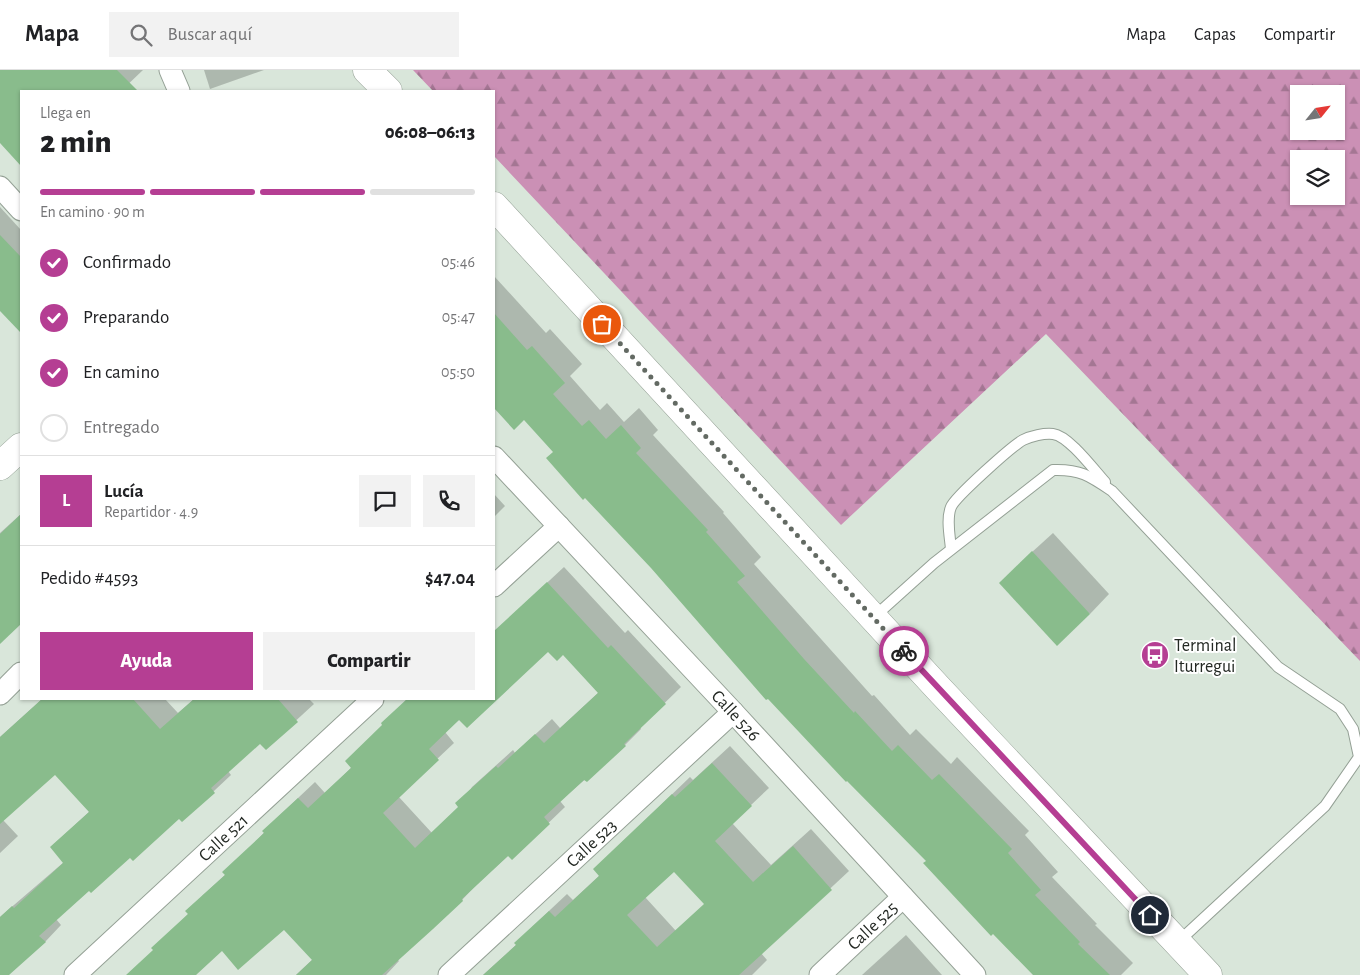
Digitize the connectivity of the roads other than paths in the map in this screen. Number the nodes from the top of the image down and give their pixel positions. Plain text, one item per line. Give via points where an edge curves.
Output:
1 (170, 70) edge
2 (367, 70) edge
3 (179, 90) edge
4 (387, 90) edge
5 (0, 187) edge
6 (495, 207) edge
7 (20, 209) edge
8 (495, 458) edge
9 (1112, 491) junction
10 (559, 526) junction
11 (951, 549) junction
12 (495, 585) edge
13 (873, 618) junction
14 (20, 674) edge
15 (0, 694) edge
16 (371, 700) edge
17 (733, 712) junction
18 (903, 898) junction
19 (1176, 943) junction
20 (1201, 973) edge
21 (75, 975) edge
22 (450, 975) edge
23 (820, 975) edge
24 (975, 975) edge

1 - 3 street
2 - 4 street
5 - 7 street
6 - 13 street
8 - 10 street, Calle 526
9 - 11 lane via 1093,478 1070,470 1053,470
9 - 11 lane via 1077,449 1054,434 1023,440 960,494 950,508
9 - 19 lane via 1278,667 1340,709 1353,729 1358,757 1325,806
10 - 12 street
10 - 17 street, Calle 526
11 - 13 lane
13 - 19 street
14 - 15 street
16 - 21 street, Calle 521
17 - 18 street, Calle 526
17 - 22 street, Calle 523
18 - 23 street, Calle 525
18 - 24 street, Calle 526
19 - 20 street

